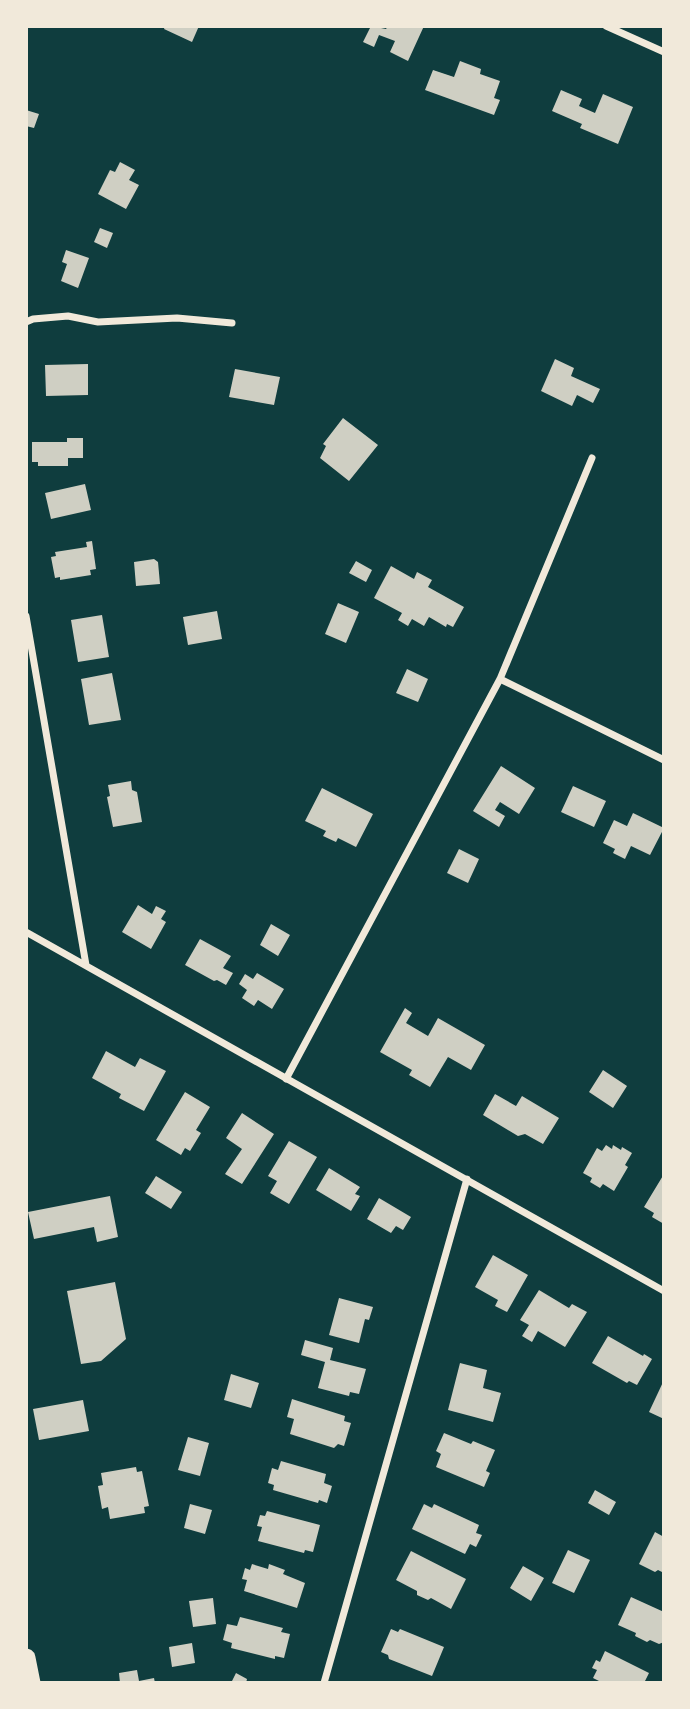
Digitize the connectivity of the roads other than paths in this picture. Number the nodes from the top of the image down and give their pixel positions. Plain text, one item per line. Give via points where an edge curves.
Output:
1 (606, 26) edge
2 (664, 52) edge
3 (26, 322) edge
4 (232, 323) dead end
5 (593, 458) dead end
6 (26, 616) edge
7 (500, 679) junction
8 (664, 760) edge
9 (26, 932) edge
10 (86, 965) junction
11 (286, 1079) junction
12 (467, 1179) junction
13 (664, 1291) edge
14 (26, 1658) edge
15 (31, 1683) edge
16 (324, 1683) edge

1 - 2 street
3 - 4 street via 68,316 99,322 177,318
5 - 7 street
6 - 10 street
7 - 8 street
7 - 11 street
9 - 10 street
10 - 11 street
11 - 12 street
12 - 13 street
12 - 16 street
14 - 15 highway

